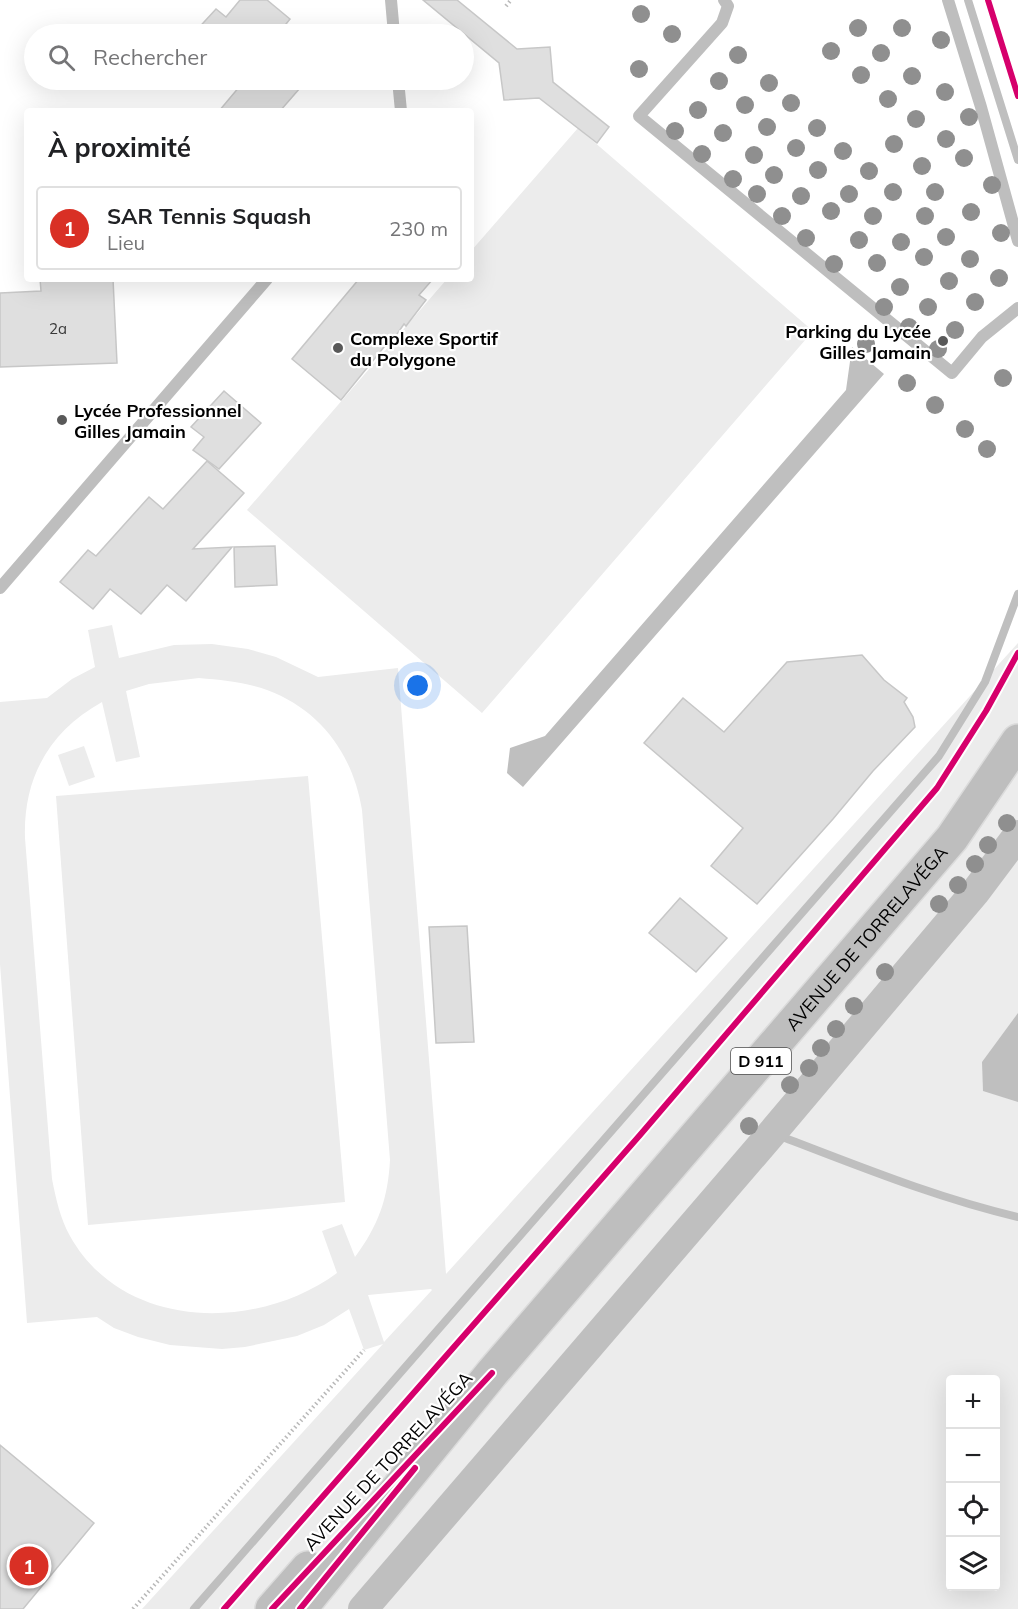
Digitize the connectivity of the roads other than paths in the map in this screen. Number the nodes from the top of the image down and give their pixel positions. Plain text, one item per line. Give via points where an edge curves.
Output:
1 (391, 0) edge
2 (724, 0) edge
3 (948, 0) edge
4 (393, 24) edge
5 (399, 90) edge
6 (401, 108) edge
7 (1018, 241) edge
8 (264, 282) edge
9 (1018, 308) edge
10 (0, 588) edge
11 (1018, 741) edge
12 (492, 1373) junction
13 (272, 1609) edge
14 (300, 1609) edge

1 - 4 lane
2 - 9 lane via 728,6 722,23 639,116 952,373 982,337
3 - 7 lane
5 - 6 lane
8 - 10 lane
11 - 12 main road, AVENUE DE TORRELAVÉGA / D 911 via 952,838
12 - 13 main road, AVENUE DE TORRELAVÉGA / D 911
12 - 14 main road, AVENUE DE TORRELAVÉGA / D 911

